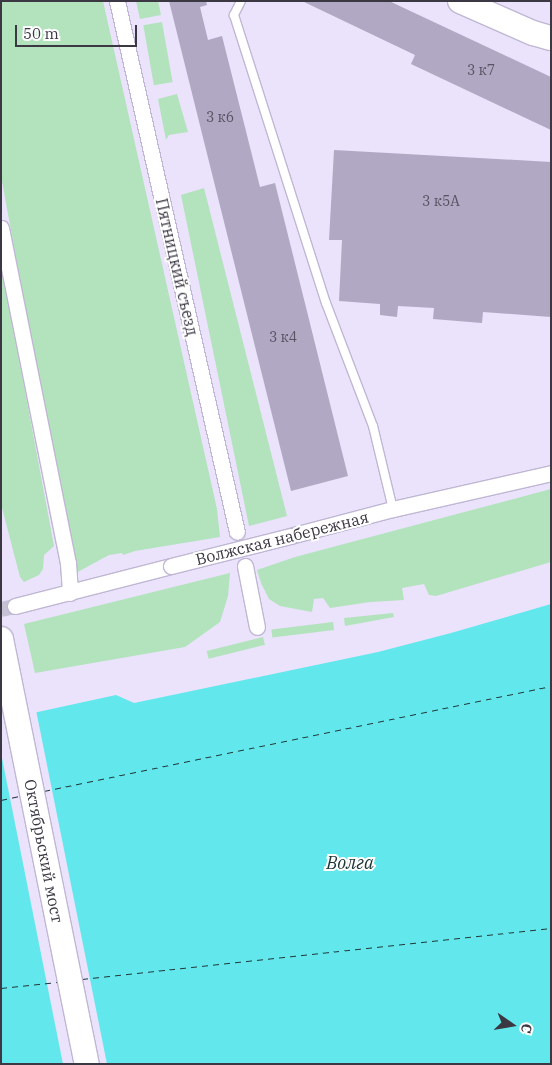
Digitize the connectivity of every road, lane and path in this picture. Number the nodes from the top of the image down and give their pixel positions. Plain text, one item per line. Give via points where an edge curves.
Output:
1 (117, 1) edge
2 (241, 1) edge
3 (460, 1) edge
4 (551, 38) edge
5 (1, 228) edge
6 (551, 473) edge
7 (393, 509) junction
8 (237, 532) dead end
9 (245, 566) dead end
10 (70, 593) junction
11 (15, 606) tunnel mouth
12 (257, 626) dead end
13 (1, 639) edge
14 (88, 1064) edge

1 - 8 street, Пятницкий съезд
2 - 7 lane via 234,15 326,303 373,426
3 - 4 main road
5 - 10 street via 68,563
6 - 7 street, Волжская набережная
7 - 10 street, Волжская набережная, bridge
9 - 12 street
10 - 11 street, Волжская набережная
13 - 14 main road, Октябрьский мост

